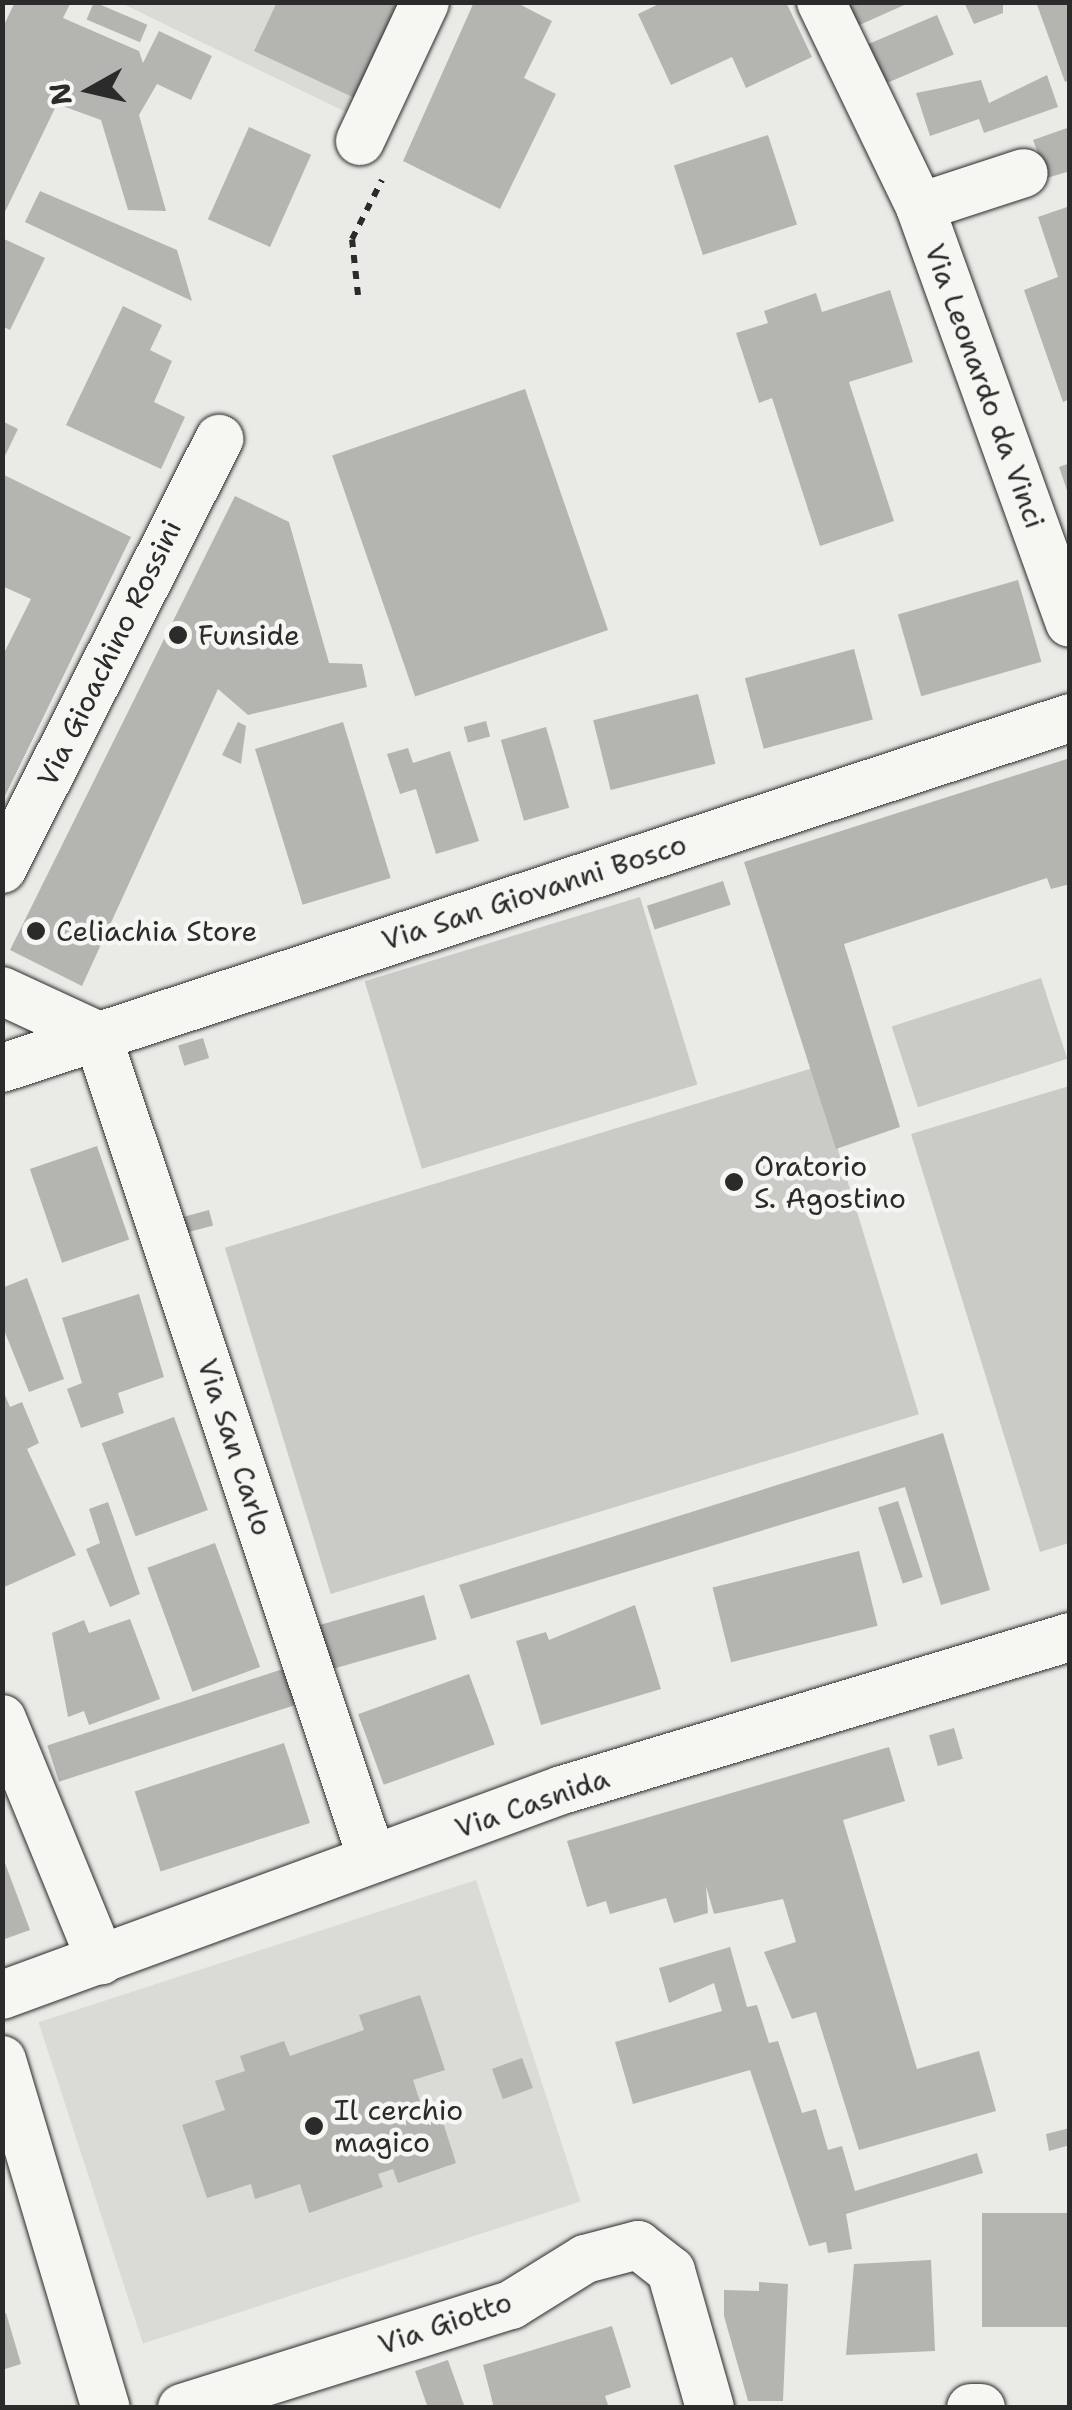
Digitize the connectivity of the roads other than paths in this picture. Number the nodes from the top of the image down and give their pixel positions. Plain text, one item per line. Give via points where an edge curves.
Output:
1 (425, 2) edge
2 (822, 2) edge
3 (360, 142) road end
4 (1024, 172) dead end
5 (920, 207) junction
6 (219, 438) dead end
7 (1070, 623) edge
8 (1070, 718) edge
9 (2, 868) edge
10 (2, 991) edge
11 (97, 1034) junction
12 (2, 1068) edge
13 (1070, 1637) edge
14 (2, 1719) edge
15 (372, 1859) junction
16 (101, 1960) junction
17 (2, 1995) edge
18 (2, 2060) edge
19 (106, 2408) edge
20 (182, 2408) edge
21 (710, 2408) edge
22 (972, 2408) edge
23 (981, 2408) edge

1 - 3 street
2 - 5 street, Via Leonardo da Vinci
4 - 5 street, Via Leonardo da Vinci
5 - 7 street, Via Leonardo da Vinci
6 - 9 street, Via Gioachino Rossini
8 - 11 street, Via San Giovanni Bosco
10 - 11 street
11 - 12 street, Via San Giovanni Bosco
11 - 15 street, Via San Carlo
13 - 15 street, Via Casnida via 562,1790
14 - 16 street
15 - 16 street, Via Casnida
16 - 17 street, Via Casnida
18 - 19 street
20 - 21 street, Via Giotto via 511,2305 585,2259 638,2245 658,2252 682,2299
22 - 23 street

